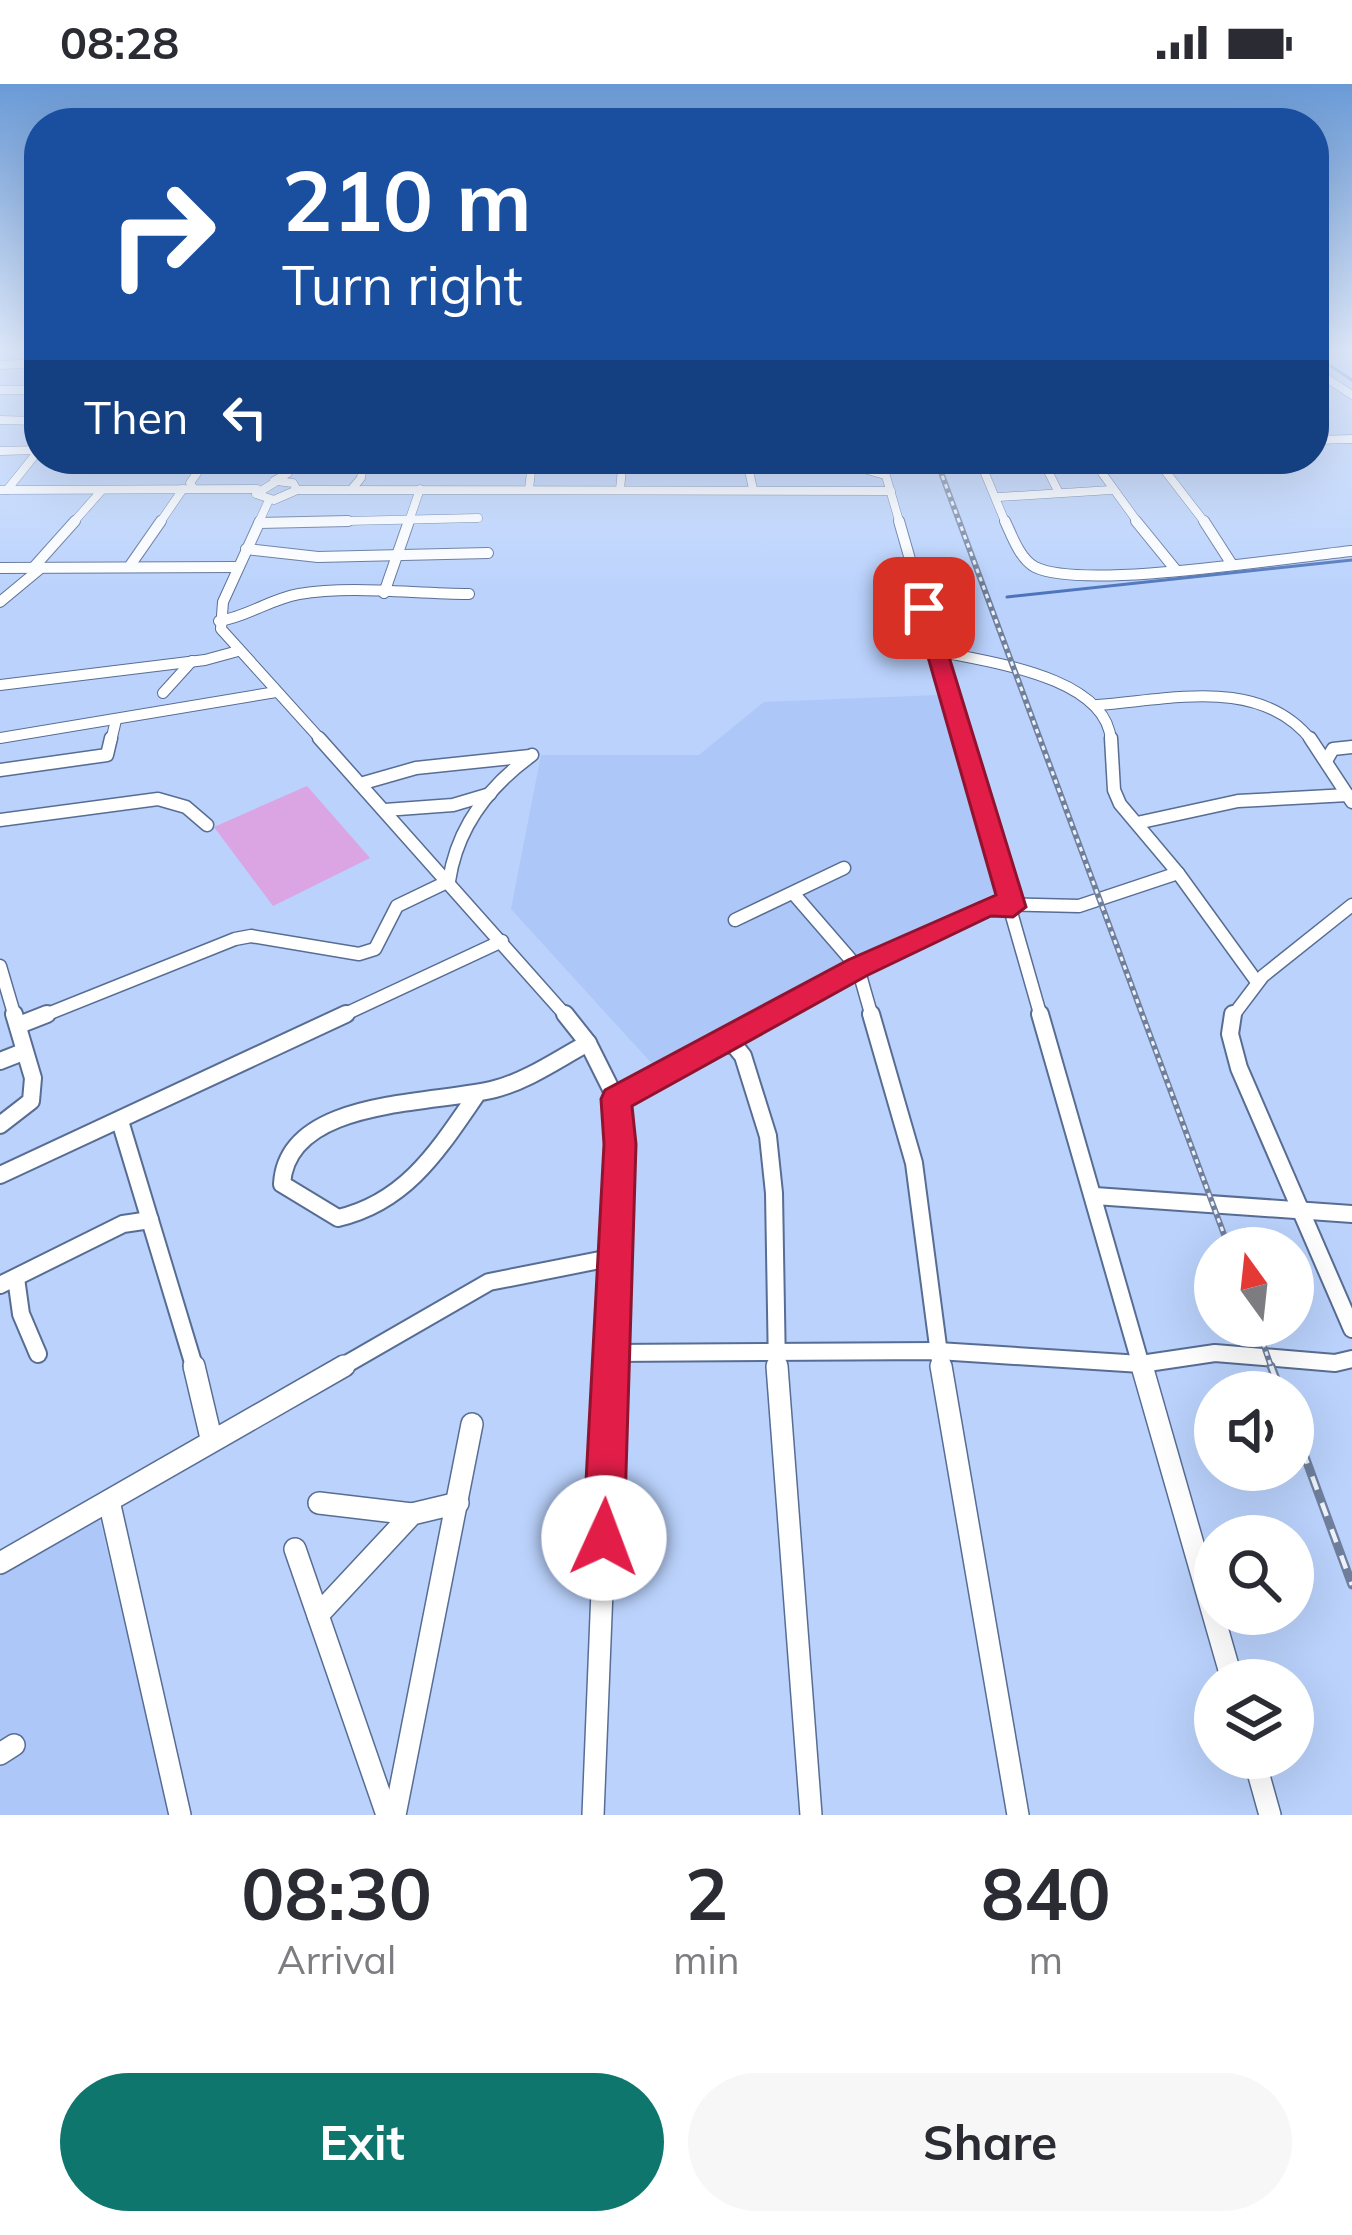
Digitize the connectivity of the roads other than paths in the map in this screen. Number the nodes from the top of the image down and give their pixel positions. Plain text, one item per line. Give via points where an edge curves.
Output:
1 (24, 468) edge
2 (196, 474) edge
3 (293, 474) edge
4 (362, 474) edge
5 (531, 474) edge
6 (622, 474) edge
7 (750, 474) edge
8 (988, 474) edge
9 (1050, 474) edge
10 (1101, 474) edge
11 (1171, 474) edge
12 (886, 475) edge
13 (293, 482) junction
14 (186, 488) junction
15 (420, 489) junction
16 (529, 489) junction
17 (620, 489) junction
18 (753, 489) junction
19 (102, 490) junction
20 (351, 490) junction
21 (1111, 490) junction
22 (265, 491) junction
23 (1058, 491) junction
24 (3, 493) edge
25 (999, 497) junction
26 (411, 517) junction
27 (478, 518) dead end
28 (259, 523) junction
29 (246, 549) junction
30 (1352, 551) edge
31 (398, 554) junction
32 (488, 554) dead end
33 (1231, 563) junction
34 (129, 567) junction
35 (237, 567) junction
36 (0, 568) edge
37 (37, 568) junction
38 (1175, 568) junction
39 (384, 593) junction
40 (470, 594) dead end
41 (0, 602) edge
42 (219, 621) junction
43 (238, 651) junction
44 (937, 652) junction
45 (192, 661) junction
46 (0, 686) edge
47 (276, 692) junction
48 (163, 693) dead end
49 (1097, 705) junction
50 (116, 720) junction
51 (0, 739) edge
52 (1352, 747) edge
53 (1325, 761) junction
54 (0, 770) edge
55 (360, 784) junction
56 (490, 794) junction
57 (1350, 798) edge
58 (385, 810) junction
59 (0, 820) edge
60 (1137, 823) junction
61 (207, 824) dead end
62 (844, 868) dead end
63 (1178, 873) junction
64 (449, 881) junction
65 (793, 893) junction
66 (1352, 905) edge
67 (1013, 907) junction
68 (735, 920) dead end
69 (502, 941) junction
70 (0, 966) edge
71 (858, 968) junction
72 (1257, 982) junction
73 (4, 995) edge
74 (19, 1025) junction
75 (718, 1042) junction
76 (588, 1043) junction
77 (23, 1052) junction
78 (0, 1061) edge
79 (477, 1094) junction
80 (616, 1099) junction
81 (120, 1121) junction
82 (0, 1125) edge
83 (0, 1175) edge
84 (1094, 1196) junction
85 (1302, 1208) junction
86 (1352, 1214) edge
87 (150, 1220) junction
88 (615, 1256) junction
89 (8, 1282) edge
90 (1352, 1329) edge
91 (776, 1352) junction
92 (938, 1352) junction
93 (610, 1353) junction
94 (38, 1354) dead end
95 (1352, 1359) edge
96 (1142, 1364) junction
97 (472, 1424) dead end
98 (211, 1438) junction
99 (109, 1501) junction
100 (319, 1503) dead end
101 (458, 1503) junction
102 (412, 1514) junction
103 (296, 1549) dead end
104 (0, 1563) edge
105 (318, 1615) junction
106 (1226, 1659) edge
107 (1260, 1779) edge
108 (180, 1815) edge
109 (391, 1815) edge
110 (593, 1815) edge
111 (811, 1815) edge
112 (1018, 1815) edge
113 (1270, 1815) edge

1 - 24 street
2 - 14 street
3 - 13 street
4 - 20 street
5 - 16 street
6 - 17 street
7 - 18 street
8 - 25 street
9 - 23 street
10 - 21 street
11 - 33 street
12 - 18 street
12 - 44 street
13 - 20 street
13 - 22 street
13 - 22 street via 289,496
14 - 19 street
14 - 22 street
14 - 34 street
15 - 16 street
15 - 20 street
15 - 26 street
16 - 17 street
17 - 18 street
19 - 24 street
19 - 37 street
21 - 23 street
21 - 38 street
22 - 28 street
23 - 25 street
25 - 38 street via 1034,568 1082,575
26 - 27 street
26 - 28 street
26 - 31 street
28 - 29 street
29 - 31 street
29 - 35 street
30 - 33 street
31 - 32 street
31 - 39 street
33 - 38 street
34 - 35 street
34 - 37 street
35 - 42 street
36 - 37 street
37 - 41 street
39 - 40 street
39 - 42 street via 298,594
42 - 43 street
43 - 45 street
43 - 47 street
44 - 49 street via 1036,672
44 - 67 street
45 - 46 street
45 - 48 street
47 - 50 street
47 - 55 street
49 - 53 street via 1257,700 1303,725
49 - 60 street via 1110,728 1114,790
50 - 51 street
50 - 54 street via 107,754
52 - 53 street via 1334,749
53 - 57 street
55 - 56 street via 416,768 536,755
55 - 58 street
56 - 58 street
56 - 64 street
57 - 60 street via 1238,801
58 - 64 street
59 - 61 street via 158,799
60 - 63 street
62 - 65 street
63 - 67 street via 1079,906
63 - 72 street
64 - 69 street
64 - 74 street via 397,906 376,949 235,939
65 - 68 street
65 - 71 street
66 - 72 street
67 - 71 street via 982,908
67 - 84 street
69 - 76 street
69 - 81 street
70 - 73 street
71 - 75 street
71 - 92 street via 914,1163
72 - 85 street via 1233,1011 1231,1042
73 - 74 street
74 - 77 street
75 - 80 street
75 - 91 street via 742,1055 768,1136
76 - 79 street
76 - 80 street
77 - 78 street
77 - 82 street via 31,1100
79 - 79 street via 417,1179 372,1210 338,1218 282,1184 280,1164 291,1146 353,1114
80 - 88 street
81 - 83 street
81 - 87 street
84 - 85 street
84 - 96 street
85 - 86 street
85 - 90 street
87 - 89 street via 123,1224
87 - 98 street
88 - 93 street
88 - 98 street via 490,1282
89 - 94 street
91 - 92 street
91 - 93 street
91 - 111 street
92 - 96 street
92 - 112 street
93 - 110 street
95 - 96 street via 1215,1353
96 - 106 street
97 - 101 street
98 - 99 street
99 - 104 street
99 - 108 street
100 - 102 street
101 - 102 street
101 - 109 street
102 - 105 street
103 - 105 street
105 - 109 street
107 - 113 street

